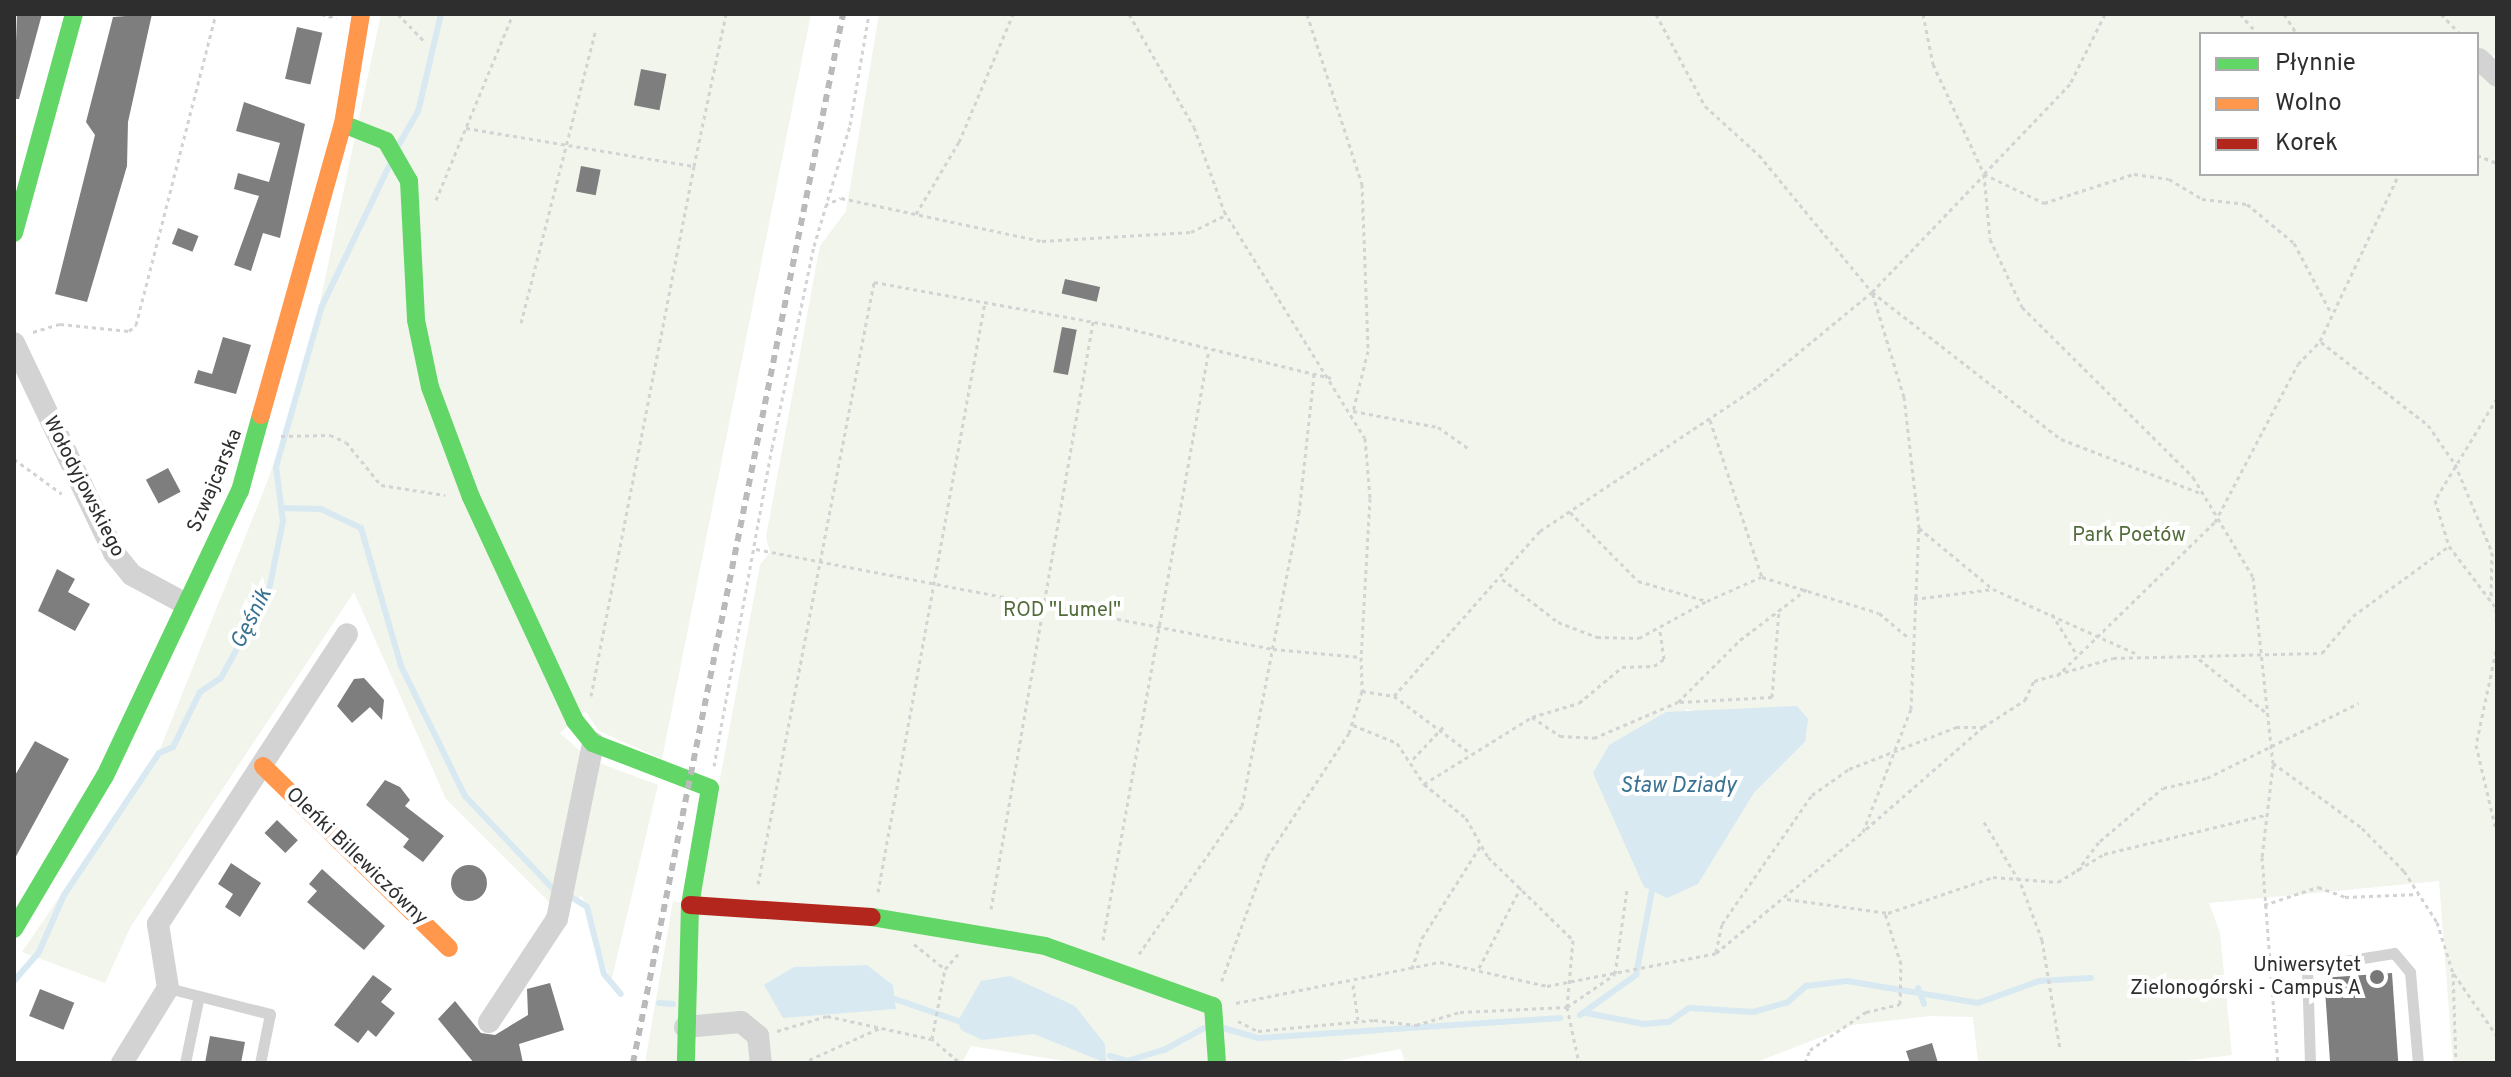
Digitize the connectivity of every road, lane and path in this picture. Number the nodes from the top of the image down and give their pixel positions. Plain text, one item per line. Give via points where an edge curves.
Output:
1 (74, 14) edge
2 (216, 14) edge
3 (361, 14) edge
4 (398, 14) edge
5 (513, 14) edge
6 (726, 14) edge
7 (869, 14) edge
8 (1013, 14) edge
9 (1129, 14) edge
10 (1307, 14) edge
11 (1656, 14) edge
12 (1923, 14) edge
13 (2105, 14) edge
14 (2240, 14) edge
15 (2284, 14) edge
16 (2441, 14) edge
17 (596, 28) dead end
18 (2256, 32) edge
19 (2296, 32) edge
20 (2458, 32) edge
21 (426, 43) dead end
22 (2479, 59) edge
23 (2497, 76) edge
24 (343, 124) junction
25 (466, 128) junction
26 (565, 144) junction
27 (694, 166) junction
28 (1984, 174) junction
29 (2398, 176) edge
30 (435, 204) dead end
31 (825, 205) junction
32 (916, 214) junction
33 (1226, 215) junction
34 (14, 233) edge
35 (1872, 292) junction
36 (985, 302) junction
37 (2331, 313) junction
38 (1093, 322) junction
39 (521, 323) dead end
40 (2320, 341) junction
41 (14, 343) edge
42 (1209, 348) junction
43 (1314, 374) junction
44 (1331, 378) junction
45 (2497, 398) edge
46 (1353, 411) junction
47 (1710, 420) junction
48 (276, 436) dead end
49 (1468, 448) dead end
50 (14, 459) edge
51 (2455, 464) junction
52 (2200, 493) junction
53 (471, 497) junction
54 (87, 504) junction
55 (1570, 512) junction
56 (2215, 522) junction
57 (1919, 528) junction
58 (2449, 546) junction
59 (756, 549) junction
60 (821, 561) junction
61 (1762, 577) junction
62 (1501, 578) junction
63 (935, 583) junction
64 (1807, 589) junction
65 (1993, 589) junction
66 (1913, 599) junction
67 (1707, 601) junction
68 (2491, 601) junction
69 (184, 603) junction
70 (1047, 605) junction
71 (1779, 610) junction
72 (2052, 614) junction
73 (1159, 627) junction
74 (1661, 629) junction
75 (347, 634) dead end
76 (2094, 637) junction
77 (1911, 640) junction
78 (1273, 649) junction
79 (2497, 649) edge
80 (2138, 654) junction
81 (2077, 655) junction
82 (1361, 657) junction
83 (2196, 657) junction
84 (2262, 658) junction
85 (2057, 676) junction
86 (1362, 691) junction
87 (1394, 696) junction
88 (1678, 702) junction
89 (2359, 703) dead end
90 (2268, 714) junction
91 (1532, 717) junction
92 (1352, 724) junction
93 (1443, 727) junction
94 (1983, 727) junction
95 (589, 738) junction
96 (2272, 742) junction
97 (1894, 750) junction
98 (1469, 752) junction
99 (1413, 759) junction
100 (2273, 763) junction
101 (263, 766) junction
102 (1424, 784) junction
103 (710, 788) junction
104 (2265, 815) junction
105 (1984, 822) dead end
106 (1863, 832) junction
107 (2497, 834) edge
108 (1481, 845) junction
109 (2074, 875) junction
110 (2021, 884) junction
111 (1521, 887) junction
112 (1627, 890) dead end
113 (2419, 894) junction
114 (756, 897) dead end
115 (1785, 899) junction
116 (690, 905) junction
117 (2264, 905) junction
118 (1885, 913) junction
119 (874, 915) junction
120 (983, 926) junction
121 (14, 929) edge
122 (449, 948) dead end
123 (1716, 953) junction
124 (1130, 958) dead end
125 (1098, 963) junction
126 (1479, 968) junction
127 (1412, 969) junction
128 (2453, 973) junction
129 (1615, 974) junction
130 (1567, 982) junction
131 (1353, 985) dead end
132 (168, 988) junction
133 (198, 1000) junction
134 (1567, 1009) junction
135 (1218, 1012) junction
136 (1358, 1021) junction
137 (489, 1022) dead end
138 (885, 1026) junction
139 (685, 1027) junction
140 (758, 1036) junction
141 (2497, 1036) edge
142 (932, 1039) junction
143 (2060, 1049) dead end
144 (958, 1062) edge
145 (122, 1063) edge
146 (185, 1063) edge
147 (260, 1063) edge
148 (686, 1063) edge
149 (761, 1063) edge
150 (802, 1063) edge
151 (984, 1063) edge
152 (1217, 1063) edge
153 (1579, 1063) edge
154 (1805, 1063) edge
155 (2278, 1063) edge
156 (2310, 1063) edge
157 (2418, 1063) edge
158 (2456, 1063) edge

1 - 34 street
2 - 41 path via 136,325 129,331 60,324
3 - 24 street, Szwajcarska
4 - 21 path
5 - 25 path
6 - 27 path
7 - 31 path via 850,125
8 - 32 path via 959,142
9 - 33 path via 1189,116
10 - 46 path via 1362,184 1368,351
11 - 35 path via 1705,106 1759,155
12 - 28 path via 1933,64
13 - 28 path via 2070,84
14 - 18 path
15 - 19 path
16 - 20 path
17 - 26 path
22 - 23 street
24 - 53 street via 386,141 409,181 416,320 430,387
24 - 69 street, Szwajcarska via 261,433
25 - 26 path
25 - 30 path
26 - 27 path
26 - 39 path
27 - 95 path
28 - 35 path
28 - 37 path via 2044,203 2134,174 2169,179 2202,199 2247,204 2294,243
28 - 52 path via 1990,239 2022,307 2118,395
29 - 37 path
31 - 32 path via 841,198
31 - 59 path
32 - 33 path via 1004,237 1103,242 1191,232
33 - 44 path
35 - 47 path
35 - 52 path via 2061,439
35 - 57 path via 1904,397
36 - 38 path
36 - 60 path via 874,282
36 - 63 path
37 - 40 path
38 - 42 path
38 - 70 path
40 - 51 path via 2428,425
40 - 56 path via 2298,364
41 - 54 street, Wołodyjowskiego
42 - 43 path
42 - 73 path
43 - 44 path
43 - 78 path
44 - 46 path
45 - 51 path
46 - 49 path via 1438,427
46 - 82 path via 1365,438 1370,498
47 - 55 path
47 - 61 path
48 - 53 path via 295,433 346,442 381,485
50 - 54 path via 46,488
51 - 58 path via 2435,500
51 - 68 path via 2492,552
52 - 56 path
53 - 95 street
54 - 69 street, Wołodyjowskiego via 127,571
55 - 62 path via 1540,531
55 - 67 path via 1638,581
56 - 76 path
56 - 84 path via 2253,577
57 - 65 path
57 - 66 path
58 - 68 path
58 - 84 path via 2353,616 2322,653
59 - 60 path
59 - 103 path
60 - 63 path
60 - 114 path
61 - 64 path
61 - 67 path
62 - 74 path via 1558,622 1597,637 1639,638
62 - 87 path
63 - 70 path
63 - 119 path
64 - 71 path
64 - 77 path via 1879,613
65 - 66 path
65 - 72 path
66 - 77 path
67 - 74 path
68 - 79 path
69 - 121 street, Szwajcarska via 99,788
70 - 73 path
70 - 120 path
71 - 88 path
71 - 88 path via 1772,697
72 - 76 path
72 - 81 path
73 - 78 path
73 - 125 path
74 - 91 path via 1664,659 1654,666 1622,667 1579,703
75 - 101 street
76 - 80 path
76 - 81 path
77 - 97 path via 1911,709
78 - 82 path
78 - 124 path via 1242,806
79 - 107 path via 2476,745 2482,795
80 - 83 path
80 - 85 path
81 - 85 path
82 - 86 path
83 - 84 path
83 - 90 path
84 - 90 path
85 - 94 path via 2034,681 2025,700
86 - 87 path
86 - 92 path
87 - 93 path
88 - 91 path via 1594,738 1560,736
89 - 96 path
90 - 96 path
91 - 98 path
92 - 99 path via 1379,731
92 - 135 path via 1267,857
93 - 98 path
93 - 99 path
94 - 97 path via 1956,727
94 - 106 path
95 - 103 street
95 - 137 street via 563,896 548,936
96 - 100 path
96 - 109 path via 2207,778 2163,788 2100,841
97 - 106 path
97 - 123 path via 1812,795 1722,924
98 - 102 path via 1457,771
99 - 102 path
100 - 104 path
100 - 113 path via 2362,828
101 - 122 street, Oleńki Billewiczówny
101 - 132 street via 158,924
102 - 108 path via 1466,818
103 - 116 street
104 - 109 path via 2104,854
104 - 117 path
105 - 110 path
106 - 115 path
108 - 111 path
108 - 127 path via 1422,938
109 - 110 path
110 - 118 path via 1993,877 1965,882
110 - 143 path via 2042,940
111 - 126 path
111 - 130 path via 1573,940
112 - 129 path
113 - 117 path via 2345,897 2318,887
113 - 128 path
115 - 118 path
115 - 123 path
116 - 119 street
116 - 139 street
117 - 155 path
118 - 154 path via 1901,964 1900,1004 1866,1012 1810,1050
119 - 120 street
120 - 125 street
120 - 142 path via 945,969
123 - 129 path
125 - 135 street
126 - 127 path via 1440,962
126 - 130 path via 1547,986
127 - 135 path
128 - 141 path
128 - 158 path
129 - 130 path
129 - 134 path
130 - 134 path
131 - 136 path
132 - 133 lane
132 - 145 street
133 - 146 lane
133 - 147 lane via 270,1014
134 - 136 path via 1460,1012 1416,1025
134 - 153 path
135 - 136 path via 1258,1031
135 - 152 street
138 - 140 path via 827,1016
138 - 142 path
138 - 150 path
139 - 140 street via 726,1019
139 - 148 street
140 - 149 street
142 - 144 path
144 - 151 path
156 - 157 lane via 2307,967 2394,953 2410,972

